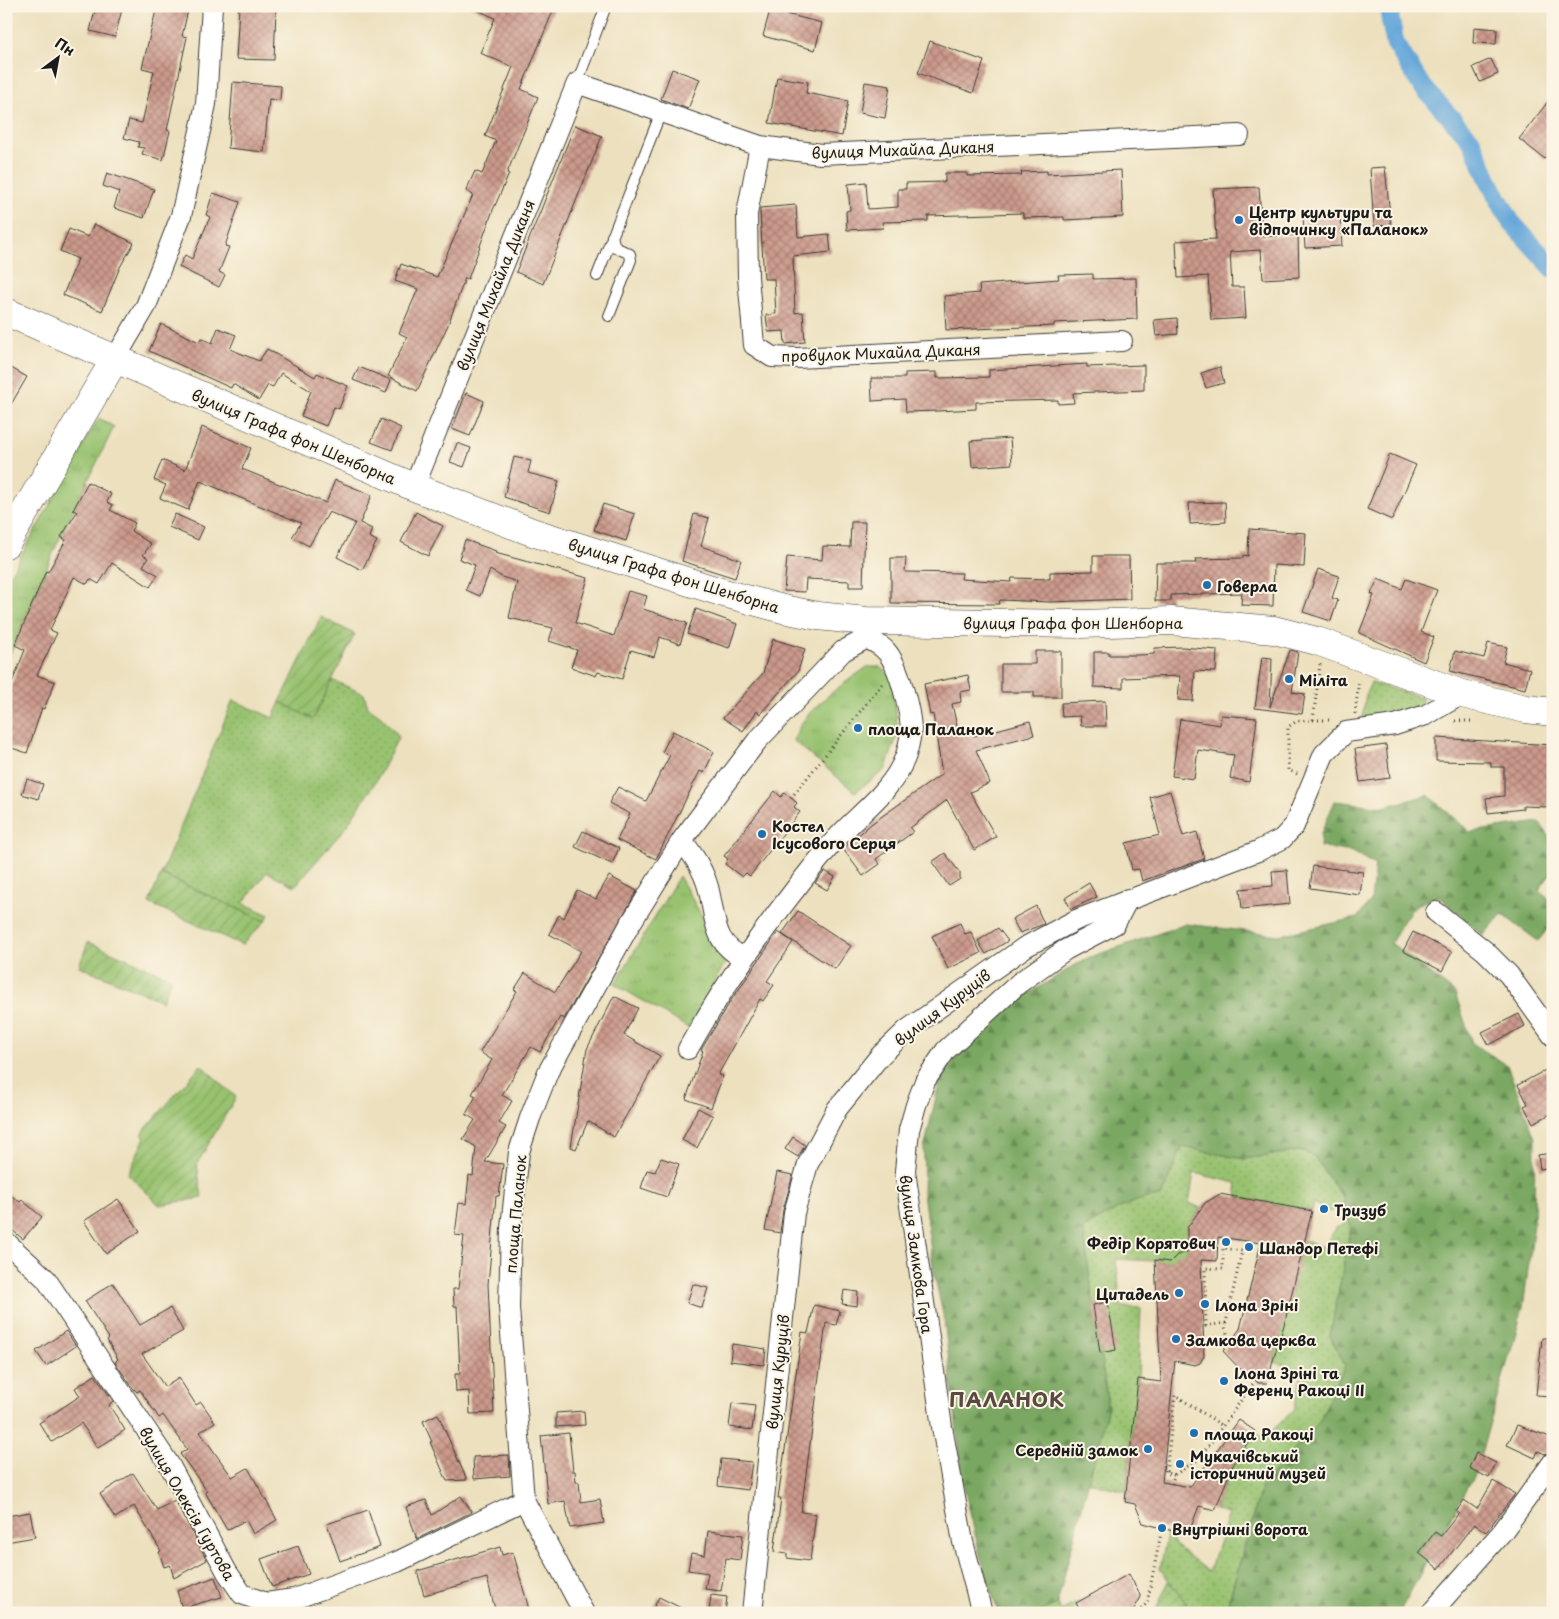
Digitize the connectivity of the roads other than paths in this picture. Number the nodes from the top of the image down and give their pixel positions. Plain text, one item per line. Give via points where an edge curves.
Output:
1 (212, 6) edge
2 (606, 6) edge
3 (577, 83) junction
4 (661, 112) junction
5 (1239, 135) dead end
6 (760, 146) junction
7 (612, 236) junction
8 (597, 276) dead end
9 (6, 312) edge
10 (610, 316) dead end
11 (1122, 341) dead end
12 (116, 359) junction
13 (414, 487) junction
14 (6, 544) edge
15 (866, 629) junction
16 (1462, 694) junction
17 (1553, 712) edge
18 (682, 840) junction
19 (1128, 899) junction
20 (1436, 912) dead end
21 (745, 958) junction
22 (1553, 1036) edge
23 (688, 1049) dead end
24 (6, 1242) edge
25 (1553, 1462) edge
26 (524, 1500) junction
27 (295, 1606) edge
28 (584, 1613) edge
29 (752, 1613) edge
30 (982, 1613) edge
31 (1431, 1613) edge

1 - 12 street via 206,104 181,216 146,306
2 - 3 lane, вулиця Михайла Диканя
3 - 4 street, вулиця Михайла Диканя
3 - 13 street, вулиця Михайла Диканя
4 - 6 street, вулиця Михайла Диканя
4 - 7 lane
5 - 6 street, вулиця Михайла Диканя via 820,154
6 - 11 street, провулок Михайла Диканя via 747,214 748,277 754,345 772,357
7 - 8 lane
7 - 10 lane via 615,247 630,254 631,260
9 - 12 main road, вулиця Графа фон Шенборна
12 - 13 main road, вулиця Графа фон Шенборна
12 - 14 main road
13 - 15 main road, вулиця Графа фон Шенборна via 532,532 724,593
15 - 16 main road, вулиця Графа фон Шенборна via 1171,621 1274,630 1317,640
15 - 18 street, площа Паланок via 757,741
15 - 21 street via 886,651 895,668 911,730 906,755 897,775 805,876
16 - 17 main road, вулиця Графа фон Шенборна
16 - 19 street, вулиця Куруців via 1426,714 1395,725 1346,732 1337,739 1324,754 1294,826 1282,839
18 - 21 street via 698,861 722,942
18 - 26 street, площа Паланок via 629,926 548,1072 520,1152 511,1228 509,1308
19 - 29 street, вулиця Куруців via 1076,920 1025,947 907,1030 857,1083 837,1109 820,1140 808,1164 794,1213
19 - 30 street, вулиця Замкова Гора via 1115,924 1065,950 1019,983 946,1050 925,1081 910,1130 905,1170 938,1397 963,1542
20 - 22 street via 1485,951 1509,976
21 - 23 street via 716,998
24 - 27 street, вулиця Олексія Гуртова via 46,1280 169,1464 242,1594 266,1603
25 - 31 street via 1503,1532
26 - 27 street, вулиця Олексія Гуртова via 397,1562
26 - 28 street, площа Паланок

